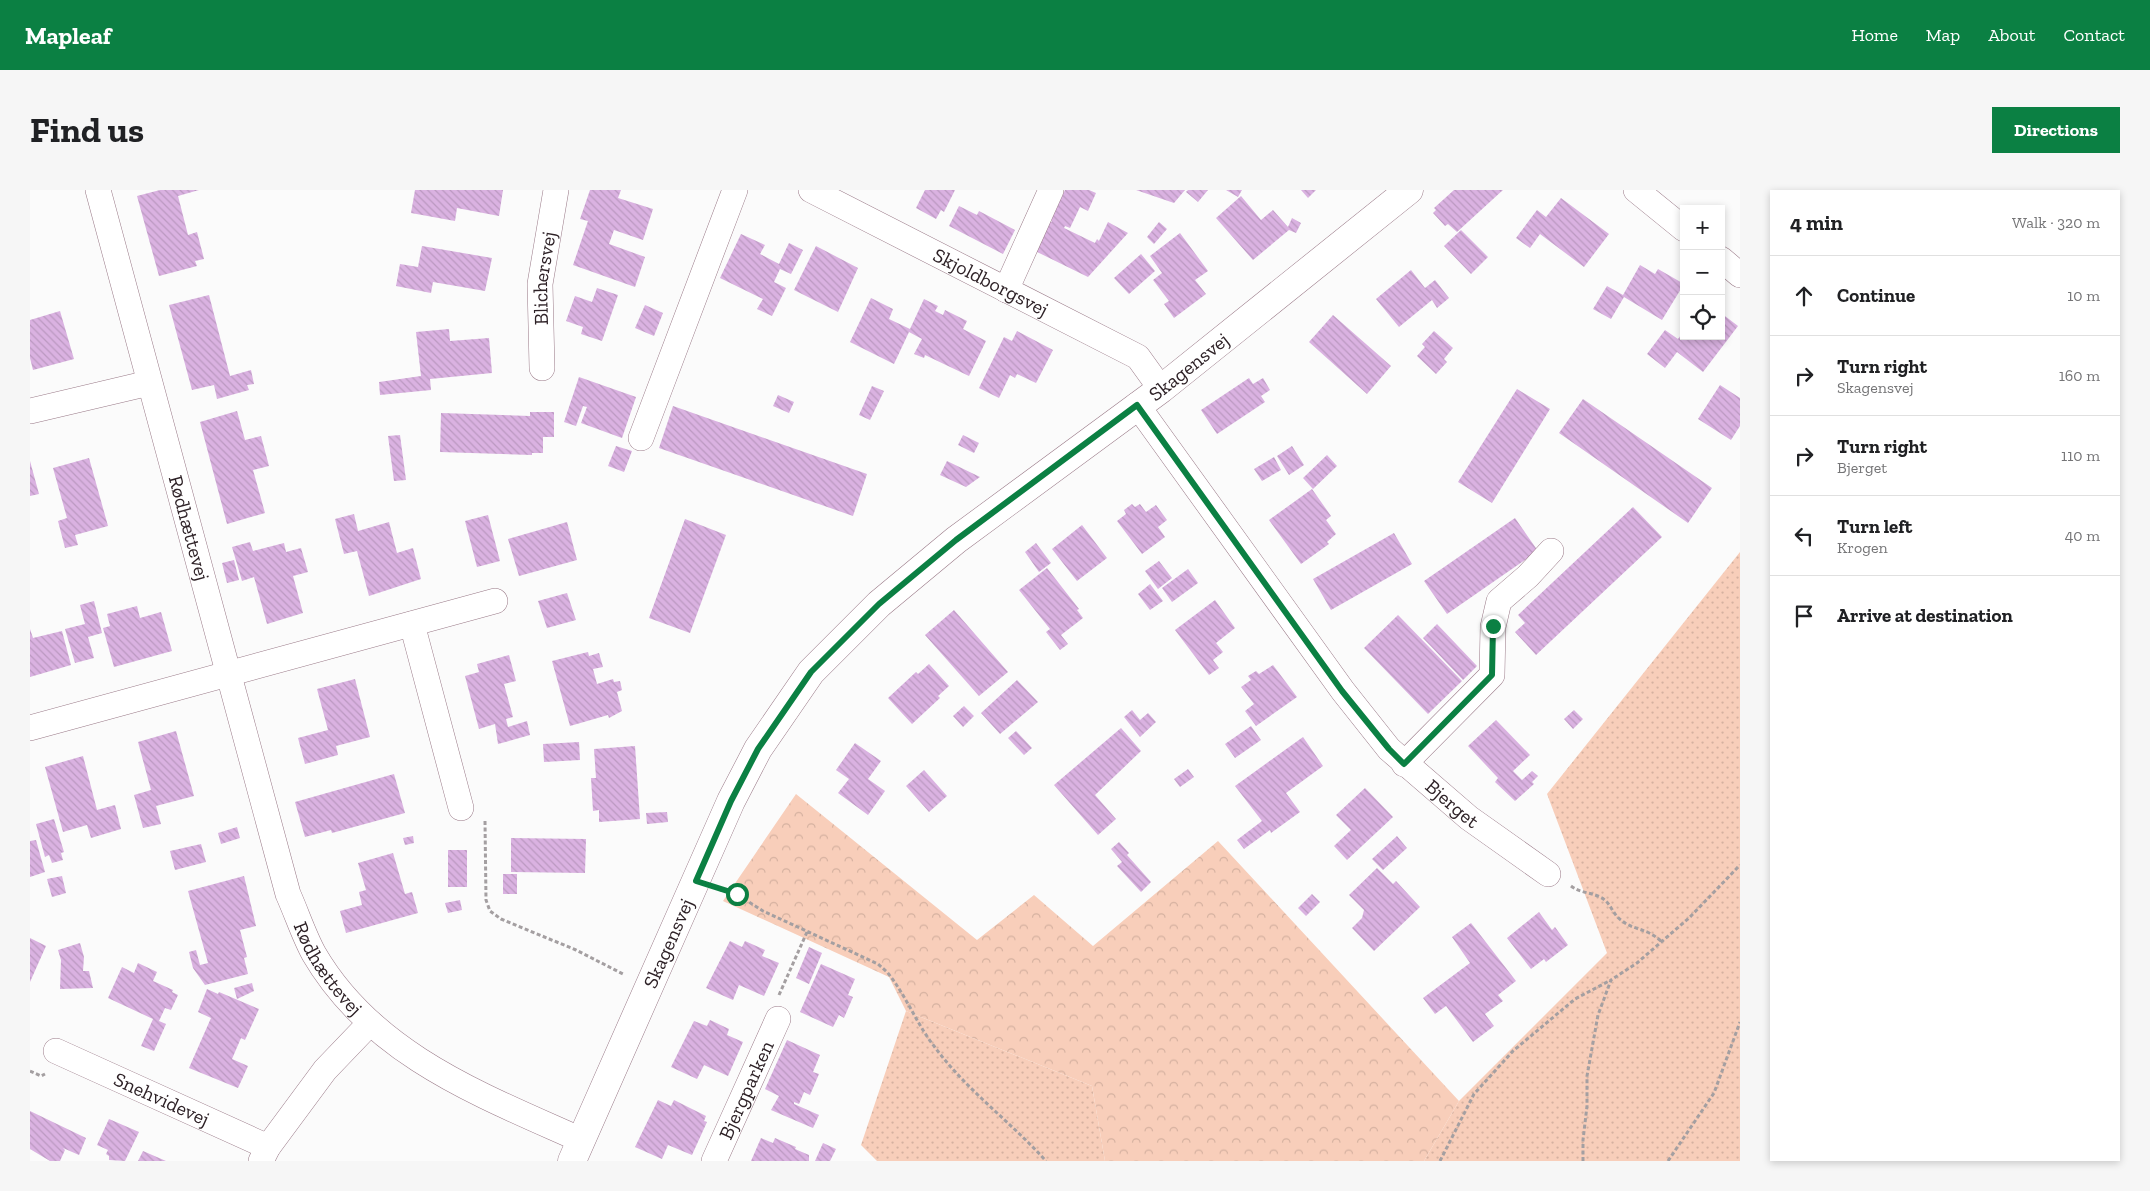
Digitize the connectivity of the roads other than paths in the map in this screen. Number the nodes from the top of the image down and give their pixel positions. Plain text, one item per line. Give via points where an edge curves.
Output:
1 (98, 190) edge
2 (556, 190) edge
3 (735, 190) edge
4 (811, 190) edge
5 (1051, 190) edge
6 (1408, 190) edge
7 (1636, 190) edge
8 (1680, 226) edge
9 (1725, 262) edge
10 (1740, 275) edge
11 (1006, 290) junction
12 (542, 368) dead end
13 (149, 383) junction
14 (1161, 389) junction
15 (1137, 405) junction
16 (30, 412) edge
17 (641, 438) dead end
18 (1551, 551) dead end
19 (495, 601) dead end
20 (412, 624) junction
21 (230, 673) junction
22 (30, 728) edge
23 (1404, 764) junction
24 (461, 808) road end
25 (1548, 874) road end
26 (778, 1019) road end
27 (370, 1023) junction
28 (56, 1050) dead end
29 (577, 1150) edge
30 (264, 1154) edge
31 (714, 1161) edge

1 - 13 street, Rødhættevej
2 - 12 street, Blichersvej via 540,284
3 - 17 street
4 - 11 street, Skjoldborgsvej
5 - 11 street
6 - 14 street, Skagensvej
7 - 8 street
9 - 10 street
11 - 14 street, Skjoldborgsvej via 1138,356
13 - 16 street
13 - 21 street, Rødhættevej
14 - 15 street, Skagensvej
15 - 23 street, Bjerget via 1342,691
15 - 29 street, Skagensvej via 956,540 879,604 811,672 758,749 731,801
18 - 23 street via 1498,602 1493,626 1492,675
19 - 20 street
20 - 21 street
20 - 24 street
21 - 22 street
21 - 27 street, Rødhættevej via 288,894 314,953 341,993
23 - 25 street, Bjerget via 1469,818
26 - 31 street, Bjergparken
27 - 29 street, Rødhættevej via 404,1051 458,1085
27 - 30 street, Snehvidevej via 325,1070
28 - 30 street, Snehvidevej

